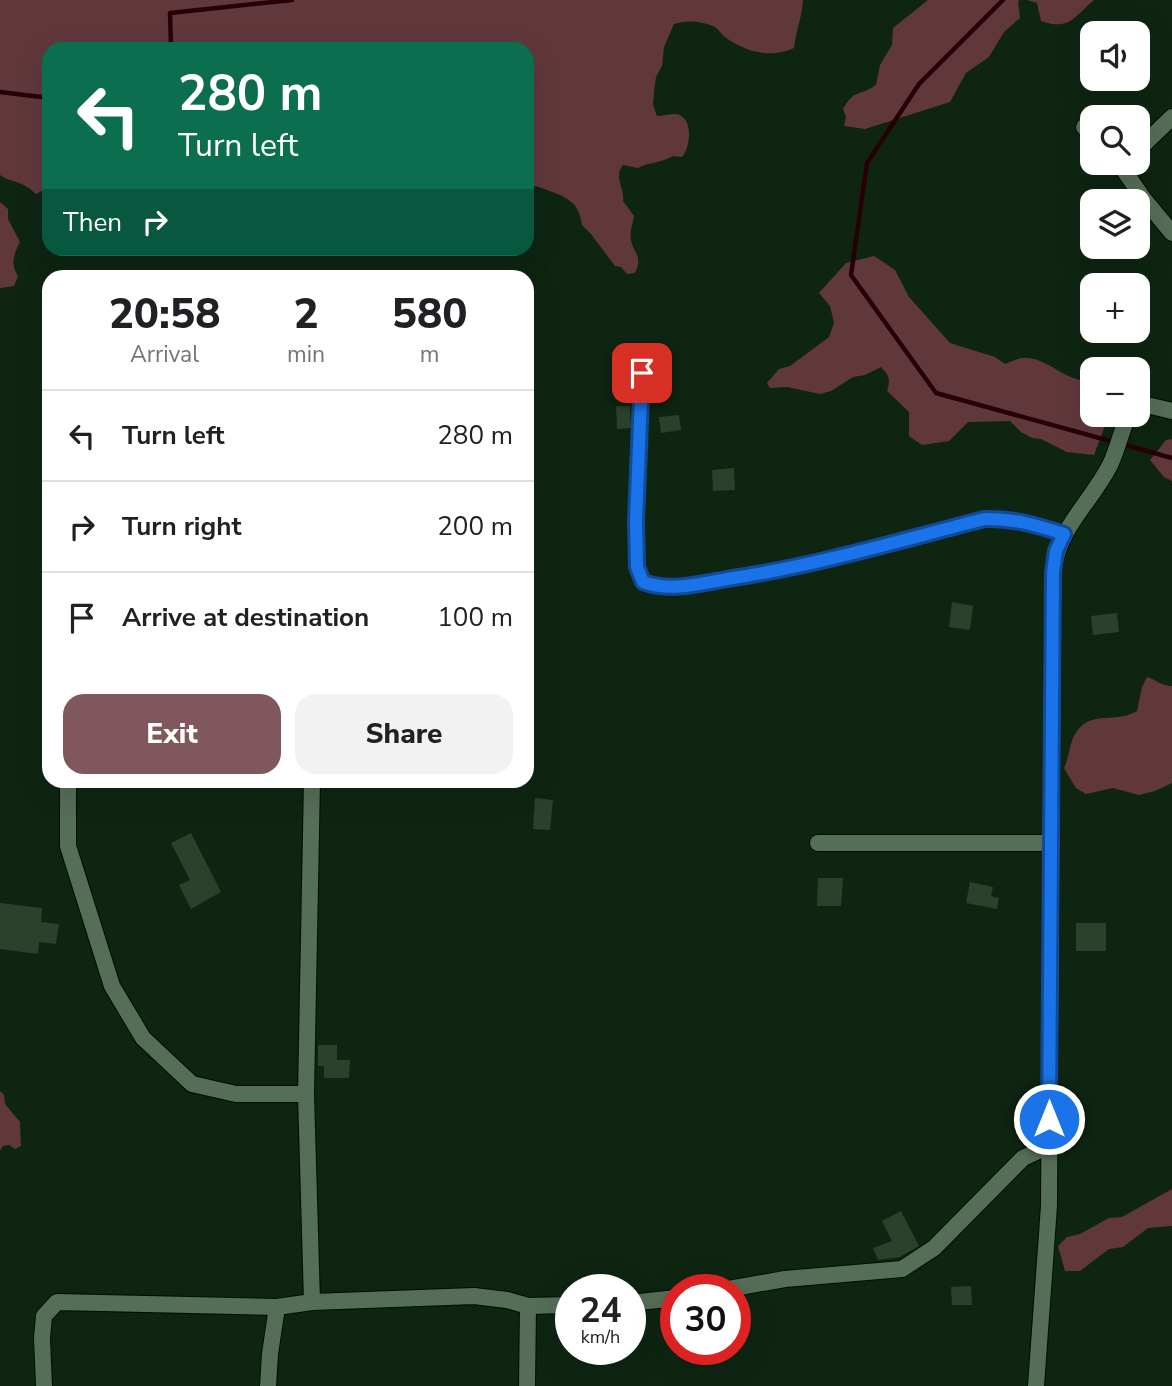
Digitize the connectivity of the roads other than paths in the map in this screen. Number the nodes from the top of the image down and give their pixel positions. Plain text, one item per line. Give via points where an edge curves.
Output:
1 (1172, 117) edge
2 (1150, 138) edge
3 (1129, 175) edge
4 (1172, 233) edge
5 (642, 373) dead end
6 (1150, 406) edge
7 (1172, 411) edge
8 (1125, 427) edge
9 (1064, 534) junction
10 (68, 788) edge
11 (312, 788) edge
12 (818, 843) dead end
13 (1051, 843) junction
14 (306, 1094) junction
15 (1049, 1146) junction
16 (751, 1285) edge
17 (312, 1302) junction
18 (555, 1306) edge
19 (277, 1307) junction
20 (528, 1307) junction
21 (44, 1386) edge
22 (268, 1386) edge
23 (527, 1386) edge
24 (1036, 1386) edge

1 - 2 street
3 - 4 street
5 - 9 lane via 636,521 637,567 643,582 680,587 781,571 984,519 1025,522
6 - 7 street
8 - 9 street via 1097,485
9 - 13 street via 1053,572
10 - 14 street via 68,846 112,986 143,1038 192,1084 236,1094
11 - 14 street
12 - 13 street
13 - 15 street
14 - 17 street
15 - 16 street via 1023,1158 934,1248 902,1269
15 - 24 street
17 - 19 street
17 - 20 street via 474,1296
18 - 20 street
19 - 21 street via 57,1302 44,1316
19 - 22 street
20 - 23 street

